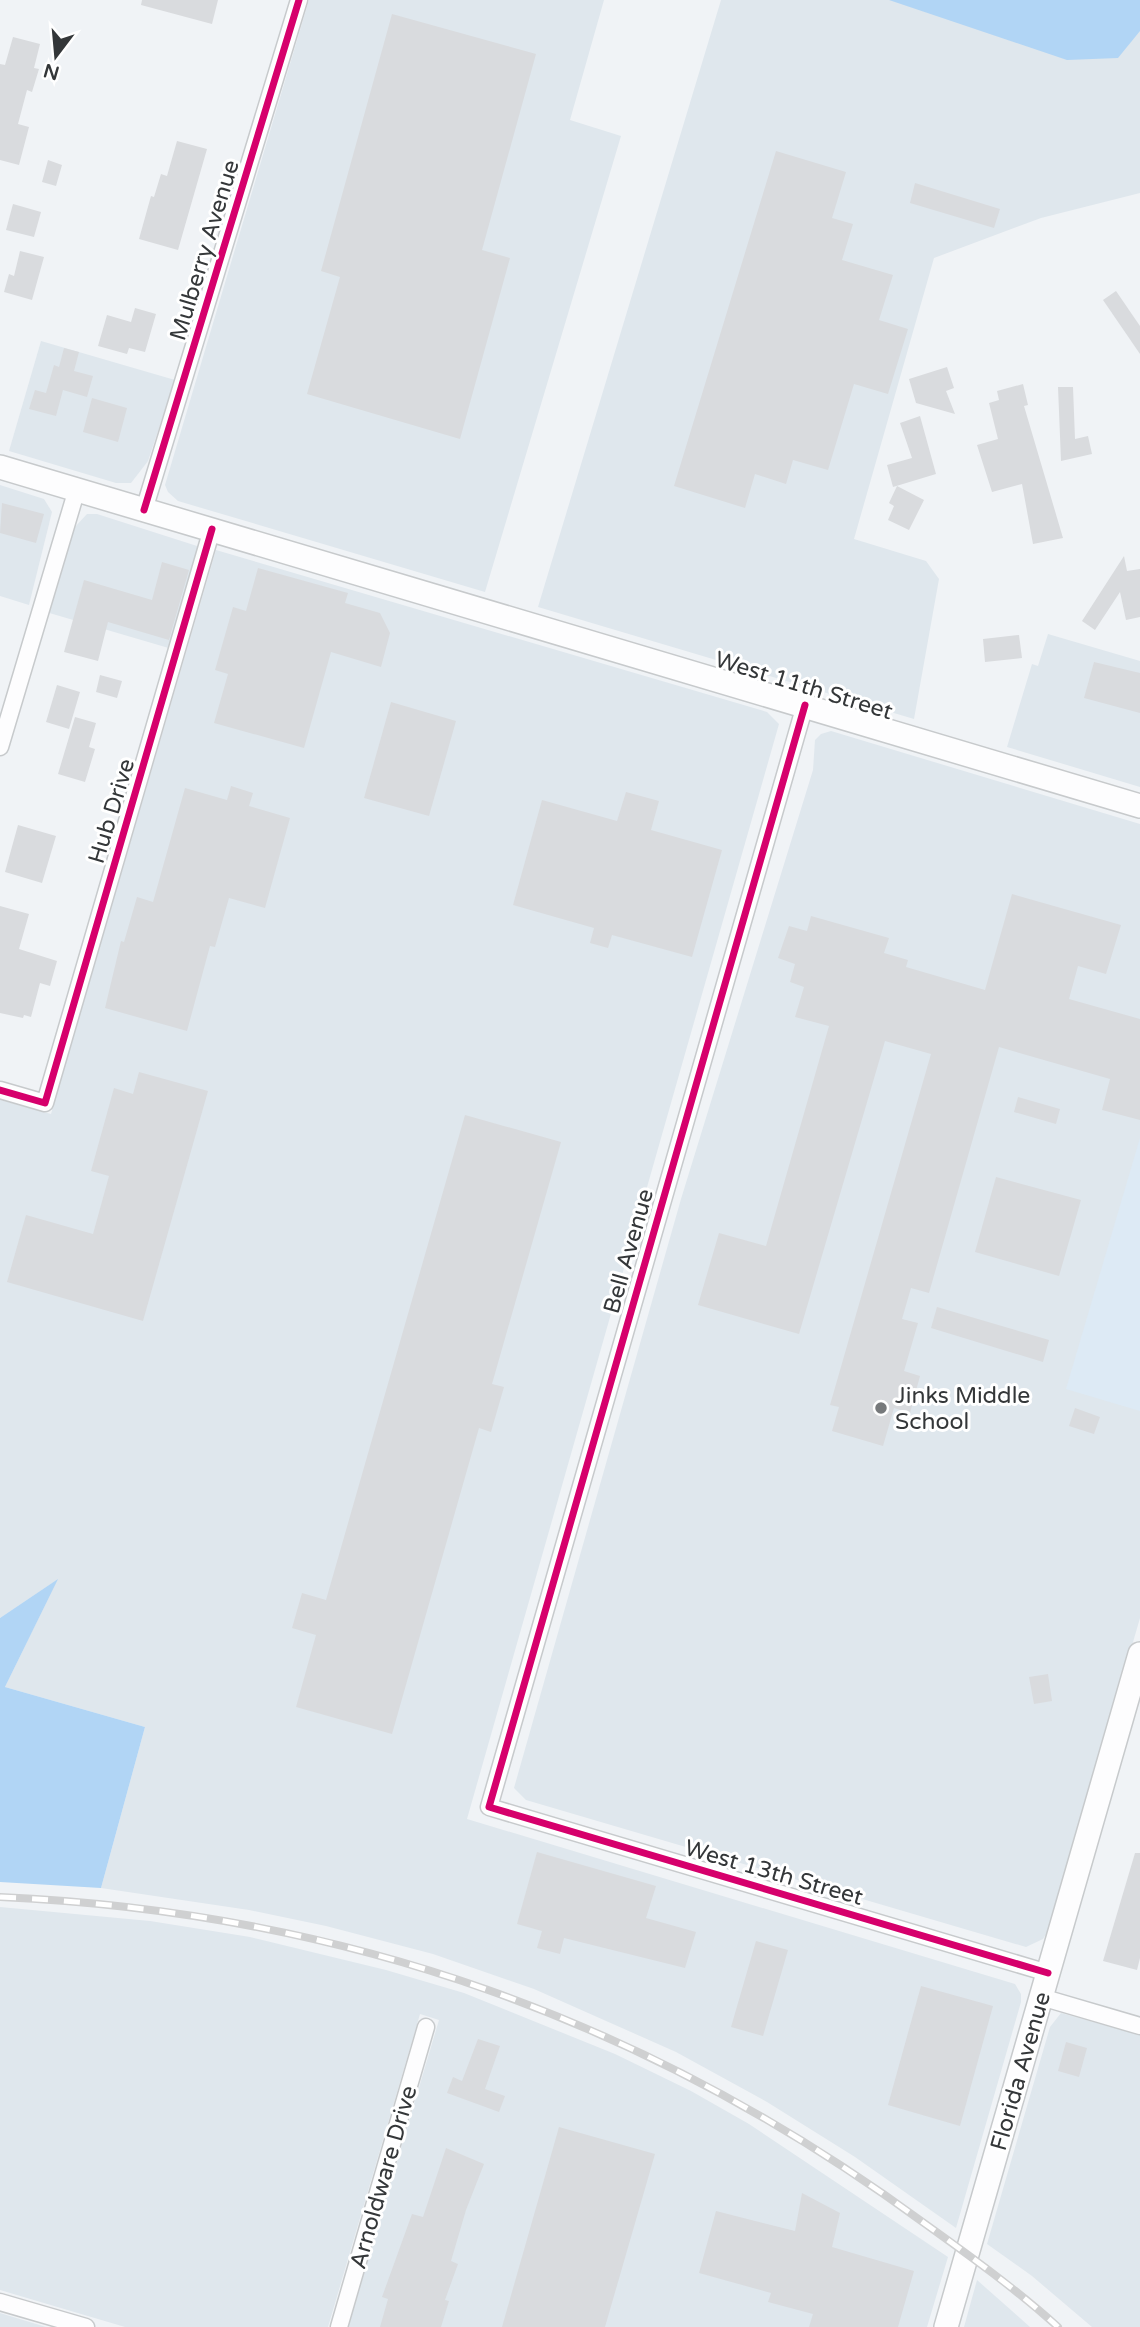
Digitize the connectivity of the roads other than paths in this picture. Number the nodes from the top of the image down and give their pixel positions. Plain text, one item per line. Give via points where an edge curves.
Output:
1 (299, 0) edge
2 (0, 467) edge
3 (77, 489) junction
4 (144, 510) junction
5 (212, 529) junction
6 (805, 705) junction
7 (0, 747) edge
8 (1140, 806) edge
9 (0, 1090) edge
10 (1140, 1654) edge
11 (489, 1807) joint
12 (1048, 1973) junction
13 (1041, 1997) junction
14 (1140, 2026) edge
15 (426, 2027) dead end
16 (0, 2302) edge
17 (86, 2327) edge
18 (339, 2327) edge
19 (946, 2327) edge

1 - 4 street, Mulberry Avenue
2 - 3 main road, West 11th Street
3 - 4 main road, West 11th Street
3 - 7 street
4 - 5 main road, West 11th Street
5 - 6 main road, West 11th Street
5 - 9 street, Hub Drive via 45,1103
6 - 8 main road, West 11th Street
6 - 11 street, Bell Avenue
10 - 12 main road, Florida Avenue
11 - 12 street, West 13th Street
12 - 13 main road, Florida Avenue
13 - 14 street
13 - 19 main road, Florida Avenue
15 - 18 street, Arnoldware Drive
16 - 17 street

